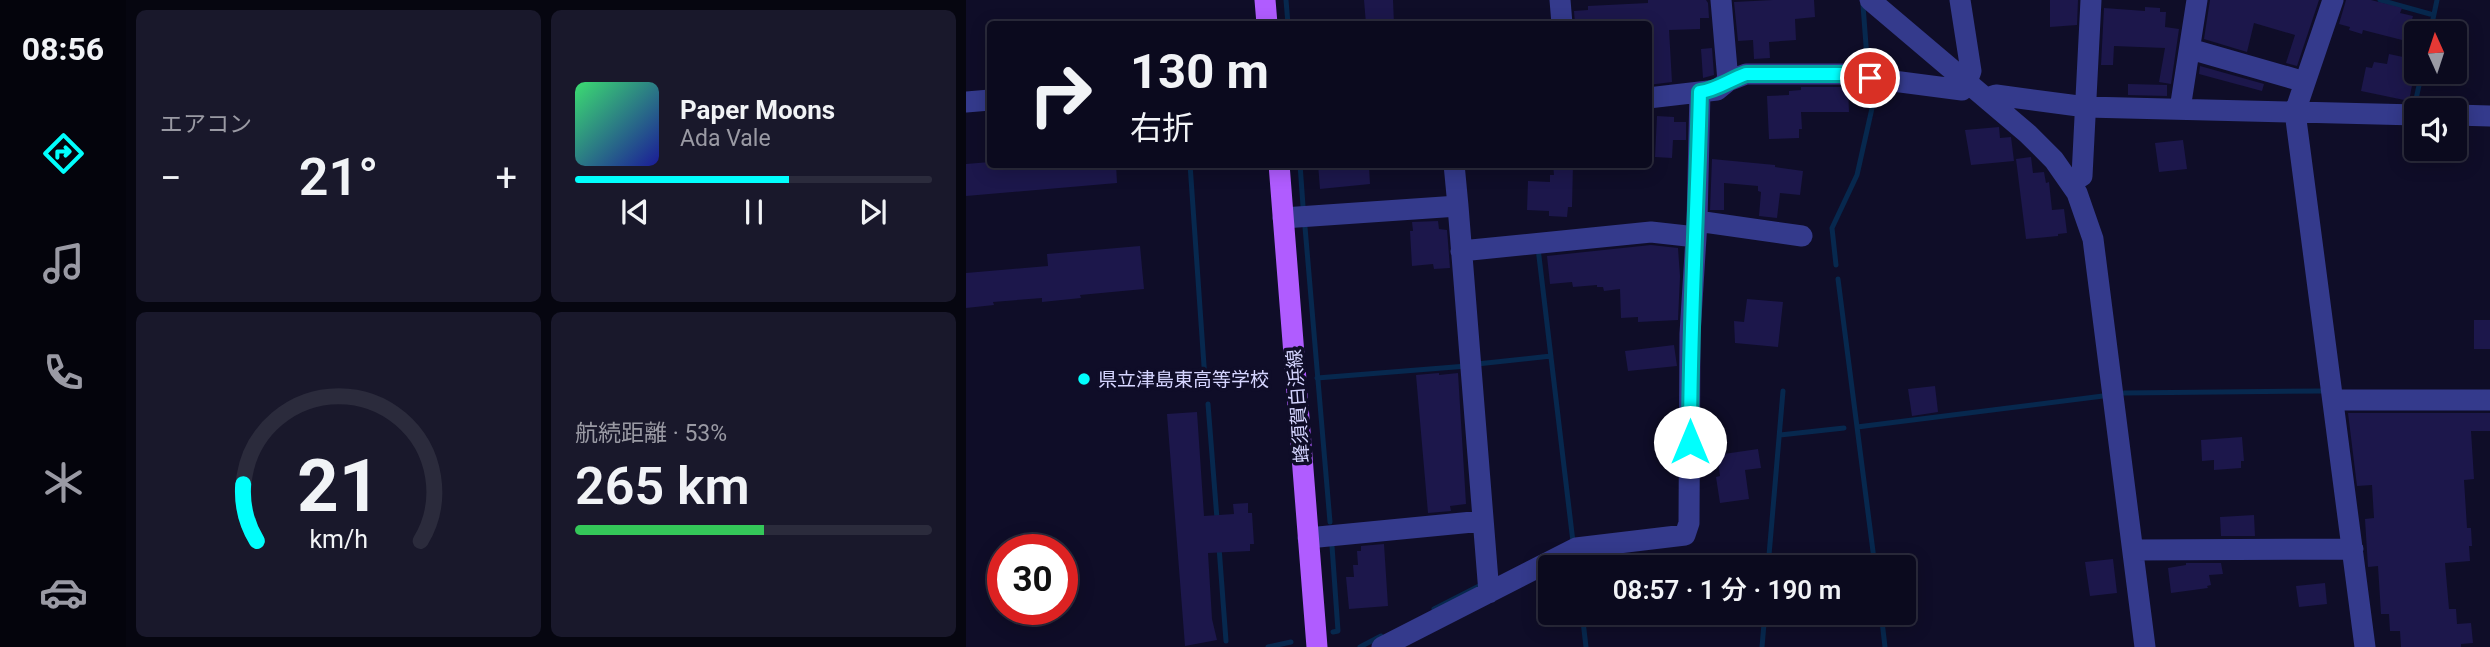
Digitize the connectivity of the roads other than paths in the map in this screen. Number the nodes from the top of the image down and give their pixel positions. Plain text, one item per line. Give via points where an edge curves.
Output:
1 (1265, 0) edge
2 (1560, 0) edge
3 (1721, 0) edge
4 (1870, 0) edge
5 (1960, 0) edge
6 (2091, 0) edge
7 (2197, 0) edge
8 (2333, 0) edge
9 (1267, 21) edge
10 (1562, 21) edge
11 (2190, 49) junction
12 (1728, 81) junction
13 (1967, 82) junction
14 (2305, 82) junction
15 (1700, 92) junction
16 (1652, 97) edge
17 (1987, 98) junction
18 (987, 100) edge
19 (966, 102) edge
20 (2086, 107) junction
21 (2180, 108) junction
22 (2295, 112) junction
23 (2404, 115) edge
24 (2467, 116) edge
25 (2490, 116) edge
26 (1279, 168) edge
27 (1454, 168) edge
28 (2071, 183) junction
29 (1458, 206) junction
30 (1283, 218) junction
31 (1697, 229) junction
32 (1802, 236) dead end
33 (1461, 251) junction
34 (2333, 400) junction
35 (2490, 400) edge
36 (1483, 521) junction
37 (1308, 538) junction
38 (2353, 549) junction
39 (2133, 550) junction
40 (1489, 593) junction
41 (1317, 647) edge
42 (1382, 647) edge
43 (2145, 647) edge
44 (2365, 647) edge

1 - 9 main road
2 - 10 street
3 - 12 street
4 - 13 street
5 - 13 street via 1971,71
6 - 20 street
7 - 11 street
8 - 14 street
11 - 14 street
11 - 21 street
12 - 13 street via 1746,74 1861,74 1962,90
12 - 15 street via 1717,90
13 - 17 street
14 - 22 street
15 - 16 street
15 - 31 street
17 - 20 street via 1996,95
17 - 28 street via 2054,160
18 - 19 street
20 - 21 street
20 - 28 street via 2082,176
21 - 22 street
22 - 23 street
22 - 34 street
24 - 25 street
26 - 30 main road, 蜂須賀白浜線
27 - 29 street
28 - 39 street via 2093,239
29 - 30 street
29 - 33 street
30 - 37 main road, 蜂須賀白浜線
31 - 32 street
31 - 33 street
31 - 40 street via 1690,334 1689,523 1685,535 1576,548
33 - 36 street
34 - 35 street
34 - 38 street
36 - 37 street
36 - 40 street
37 - 41 main road, 蜂須賀白浜線
38 - 39 street
38 - 44 street
39 - 43 street
40 - 42 street

